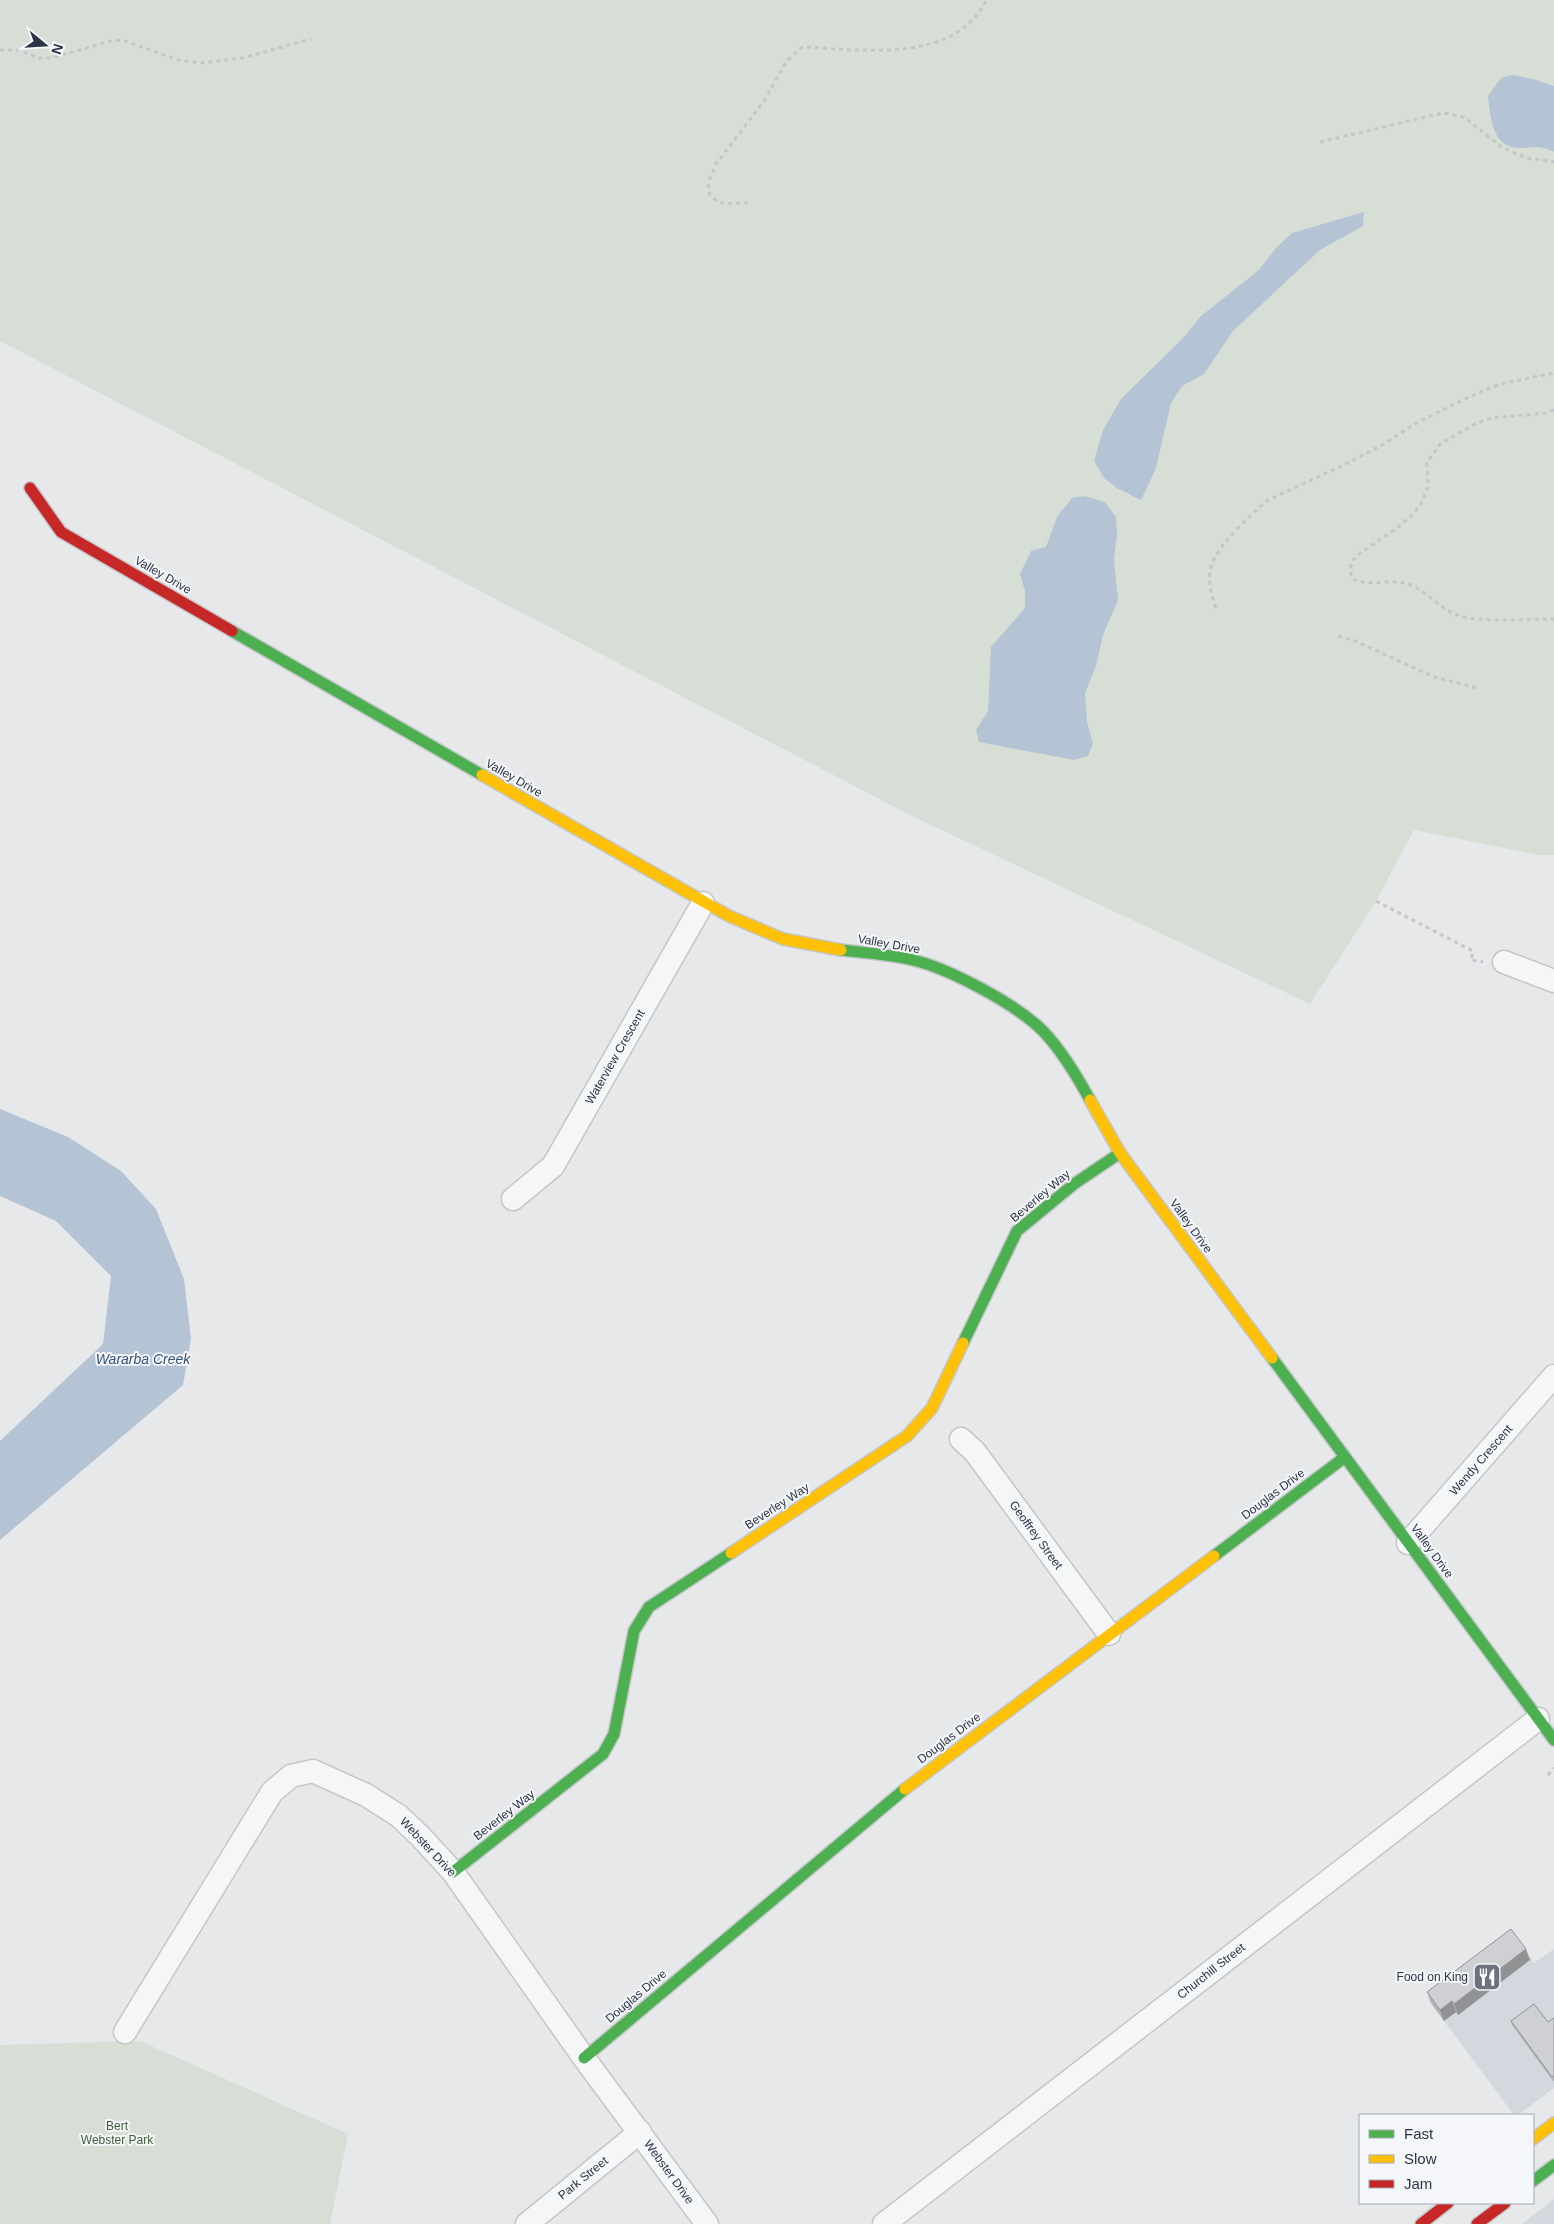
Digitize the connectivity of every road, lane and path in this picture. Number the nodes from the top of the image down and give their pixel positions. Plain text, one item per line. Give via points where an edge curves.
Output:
1 (986, 0) edge
2 (310, 39) dead end
3 (0, 50) edge
4 (1320, 142) dead end
5 (1554, 162) edge
6 (748, 202) dead end
7 (1554, 374) edge
8 (1554, 410) edge
9 (30, 488) dead end
10 (1216, 608) dead end
11 (1554, 620) edge
12 (1338, 636) dead end
13 (1477, 688) dead end
14 (1376, 901) dead end
15 (703, 903) junction
16 (1504, 962) joint
17 (1554, 981) edge
18 (1120, 1153) junction
19 (514, 1199) dead end
20 (1554, 1376) edge
21 (960, 1438) dead end
22 (1345, 1457) junction
23 (1408, 1543) junction
24 (1109, 1634) junction
25 (1538, 1718) junction
26 (1554, 1740) edge
27 (1554, 1768) edge
28 (1548, 1775) dead end
29 (453, 1872) junction
30 (126, 2032) dead end
31 (584, 2058) junction
32 (1554, 2123) edge
33 (640, 2132) junction
34 (1534, 2138) edge
35 (1554, 2165) edge
36 (1534, 2180) edge
37 (1447, 2204) edge
38 (1504, 2204) edge
39 (526, 2224) edge
40 (707, 2224) edge
41 (884, 2224) edge
42 (1420, 2224) edge
43 (1477, 2224) edge

1 - 6 path via 977,15 953,34 911,48 869,52 801,48 786,62 764,101 716,164 708,183 710,195 719,202
2 - 3 path via 243,58 199,63 178,60 122,40 51,58 39,58 19,50
4 - 5 path via 1443,113 1464,117 1503,148 1527,158
7 - 10 path via 1500,384 1467,398 1344,465 1268,500 1214,557 1209,586
8 - 11 path via 1491,418 1440,444 1427,463 1428,487 1421,504 1396,529 1356,556 1350,573 1351,578 1363,583 1396,582 1414,586 1447,611 1468,618
9 - 15 street, Valley Drive via 61,532
12 - 13 path via 1434,677
14 - 16 path via 1473,951 1471,960
15 - 18 street, Valley Drive via 758,931 811,946 914,960 950,975 1015,1010 1041,1030 1063,1056
15 - 19 street, Waterview Crescent via 553,1166
16 - 17 street
18 - 22 street, Valley Drive
18 - 29 street, Beverley Way via 1074,1184 1017,1231 932,1408 907,1436 649,1607 634,1632 614,1734 603,1754
20 - 23 street, Wendy Crescent
21 - 24 street, Geoffrey Street via 975,1452
22 - 23 street, Valley Drive
22 - 24 street, Douglas Drive
23 - 25 street, Valley Drive
24 - 31 street, Douglas Drive via 917,1779
25 - 26 street, Valley Drive
25 - 41 street, Churchill Street
27 - 28 path
29 - 30 street, Webster Drive via 399,1816 366,1794 314,1771 291,1776 272,1792
29 - 31 street, Webster Drive
31 - 33 street, Webster Drive
32 - 34 street
33 - 39 street, Park Street
33 - 40 street, Webster Drive
35 - 36 street
37 - 42 street
38 - 43 street

